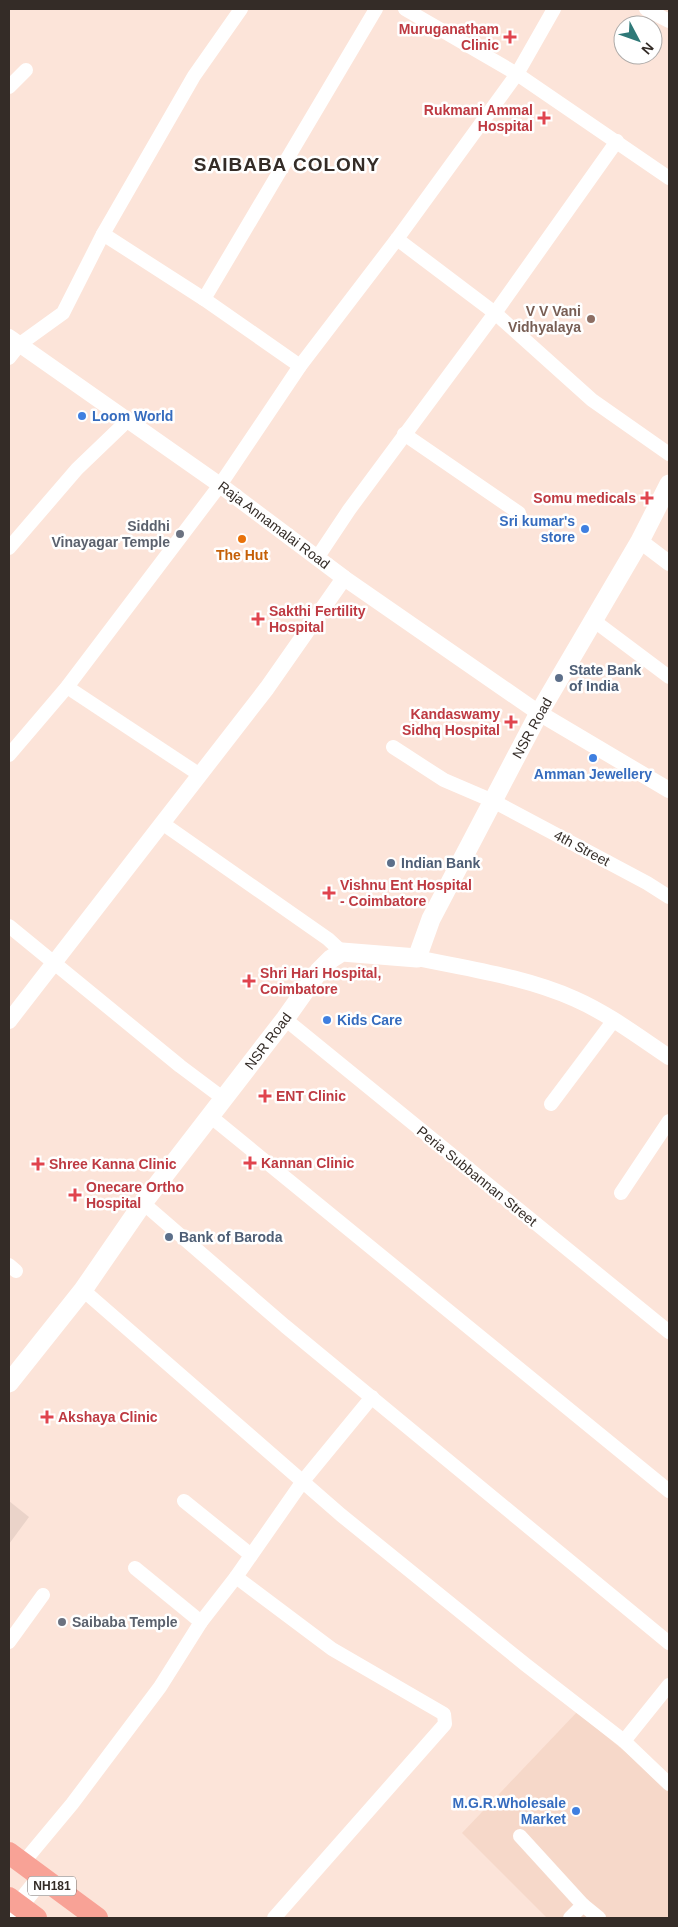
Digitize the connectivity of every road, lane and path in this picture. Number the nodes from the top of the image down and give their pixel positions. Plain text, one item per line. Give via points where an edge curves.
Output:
1 (241, 9) edge
2 (376, 9) edge
3 (405, 9) edge
4 (554, 9) edge
5 (646, 9) edge
6 (669, 21) edge
7 (26, 70) dead end
8 (517, 74) junction
9 (9, 87) edge
10 (617, 141) junction
11 (669, 178) edge
12 (102, 234) junction
13 (397, 239) junction
14 (204, 299) junction
15 (495, 313) junction
16 (14, 341) edge
17 (9, 358) edge
18 (300, 366) junction
19 (127, 421) junction
20 (404, 434) junction
21 (669, 454) edge
22 (669, 484) edge
23 (220, 485) junction
24 (520, 514) dead end
25 (640, 541) junction
26 (9, 548) edge
27 (317, 558) junction
28 (669, 563) edge
29 (344, 578) junction
30 (594, 620) junction
31 (669, 677) edge
32 (67, 687) junction
33 (539, 713) junction
34 (393, 747) dead end
35 (9, 755) edge
36 (200, 775) junction
37 (669, 790) edge
38 (493, 801) junction
39 (162, 823) junction
40 (669, 897) edge
41 (9, 926) edge
42 (342, 952) junction
43 (417, 958) junction
44 (55, 964) junction
45 (285, 1019) junction
46 (614, 1020) junction
47 (9, 1021) edge
48 (669, 1057) edge
49 (224, 1099) junction
50 (551, 1104) dead end
51 (210, 1116) junction
52 (669, 1121) edge
53 (621, 1193) dead end
54 (143, 1203) junction
55 (83, 1290) junction
56 (669, 1332) edge
57 (9, 1383) edge
58 (372, 1397) junction
59 (303, 1480) junction
60 (669, 1491) edge
61 (184, 1501) dead end
62 (251, 1555) junction
63 (135, 1568) dead end
64 (236, 1577) junction
65 (43, 1596) dead end
66 (201, 1622) junction
67 (9, 1642) edge
68 (669, 1643) edge
69 (669, 1685) edge
70 (624, 1741) junction
71 (669, 1784) edge
72 (520, 1836) dead end
73 (16, 1859) edge
74 (41, 1878) junction
75 (583, 1904) junction
76 (23, 1913) edge
77 (97, 1918) edge
78 (274, 1918) edge
79 (570, 1918) edge
80 (599, 1918) edge

1 - 12 street via 194,76
2 - 14 street
3 - 8 street
4 - 8 street
5 - 6 street
7 - 9 street
8 - 10 street
8 - 13 street
10 - 11 street
10 - 15 street
12 - 14 street
12 - 16 street via 63,313
13 - 15 street
13 - 18 street
14 - 18 street
15 - 20 street
15 - 21 street via 592,400
16 - 17 street
16 - 19 street, Raja Annamalai Road
18 - 23 street
19 - 23 street, Raja Annamalai Road
19 - 26 street via 77,468
20 - 24 street
20 - 27 street
22 - 25 main road, NSR Road
23 - 27 street, Raja Annamalai Road
23 - 32 street
25 - 28 street
25 - 30 main road, NSR Road
27 - 29 street, Raja Annamalai Road
29 - 33 street, Raja Annamalai Road
29 - 36 street via 268,688
30 - 31 street
30 - 33 main road, NSR Road
32 - 35 street
32 - 36 street
33 - 37 street, Raja Annamalai Road
33 - 38 main road, NSR Road
34 - 38 street, 4th Street via 444,780
36 - 39 street
38 - 40 street, 4th Street
38 - 43 main road, NSR Road via 431,919
39 - 42 street
39 - 44 street
41 - 44 street
42 - 43 main road
42 - 45 main road, NSR Road via 319,970
43 - 46 street via 505,976 574,999
44 - 47 street
44 - 49 street
45 - 49 main road, NSR Road
45 - 56 street, Peria Subbannan Street
46 - 48 street
46 - 50 street
49 - 51 main road, NSR Road
51 - 54 main road, NSR Road
51 - 60 street
52 - 53 street
54 - 55 main road, NSR Road
54 - 58 street
55 - 57 main road, NSR Road
55 - 59 street
58 - 59 street
58 - 68 street
59 - 62 street
59 - 70 street via 341,1515
61 - 62 street
62 - 64 street
63 - 66 street
64 - 66 street
64 - 78 street via 332,1649 444,1714 445,1724
65 - 67 street
66 - 73 street via 160,1687 72,1804
69 - 70 street
70 - 71 street
72 - 75 street
73 - 74 highway, NH181
74 - 76 main road
74 - 77 highway, NH181
75 - 79 street
75 - 80 street

